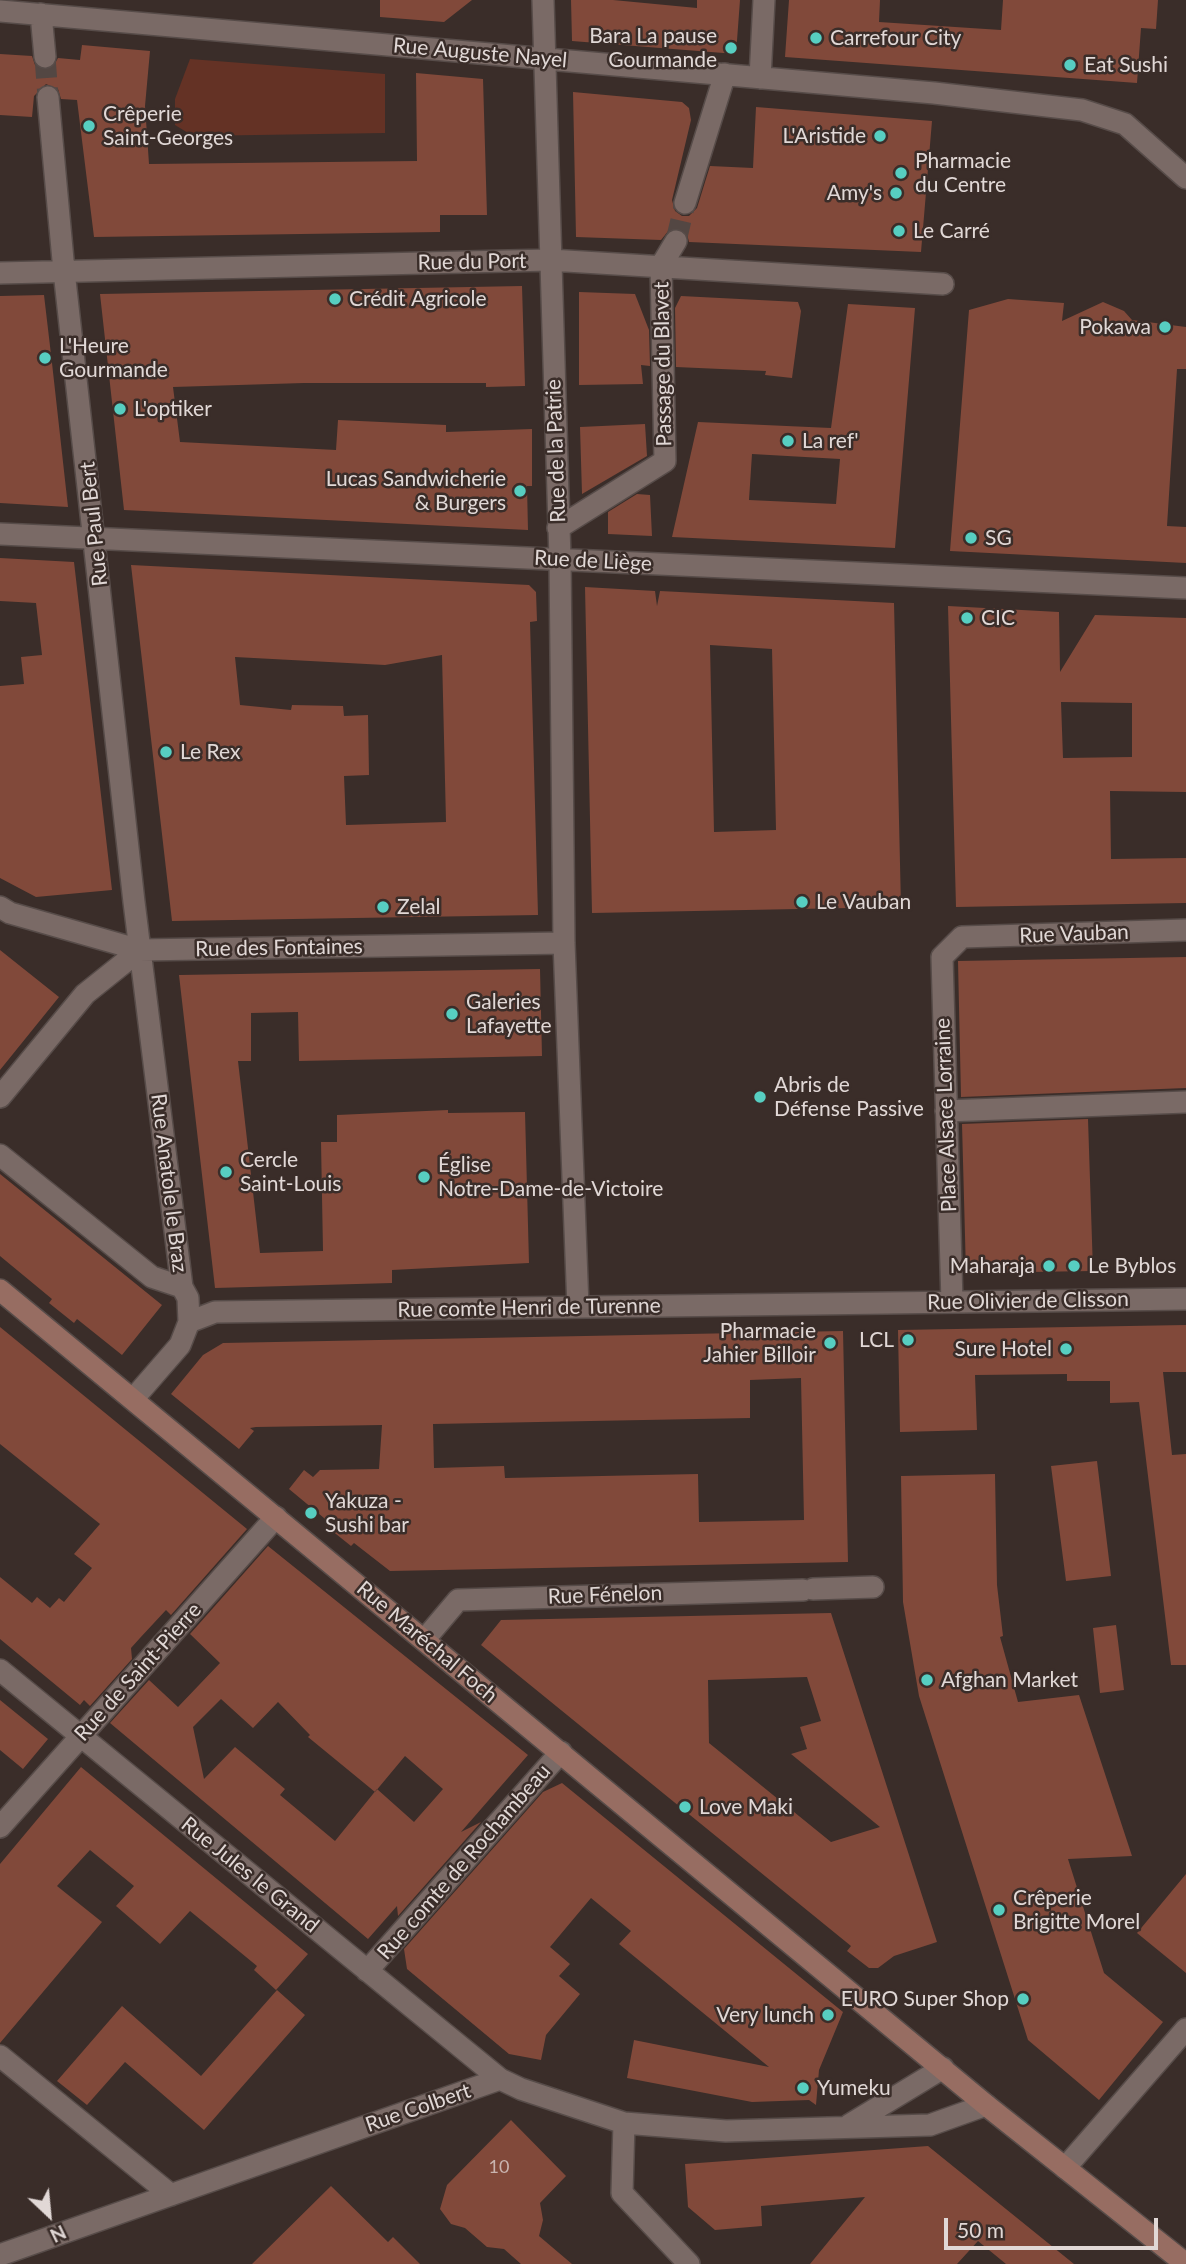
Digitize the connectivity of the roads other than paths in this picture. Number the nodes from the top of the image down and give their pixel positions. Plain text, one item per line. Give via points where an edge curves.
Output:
1 (1, 0) edge
2 (543, 0) edge
3 (764, 0) edge
4 (0, 10) edge
5 (41, 14) junction
6 (46, 57) tunnel mouth
7 (545, 60) junction
8 (725, 74) junction
9 (760, 78) junction
10 (48, 97) tunnel mouth
11 (1186, 178) edge
12 (685, 203) tunnel mouth
13 (676, 241) tunnel mouth
14 (550, 260) junction
15 (662, 266) junction
16 (64, 271) junction
17 (0, 273) edge
18 (943, 284) dead end
19 (558, 528) junction
20 (0, 534) edge
21 (96, 539) junction
22 (560, 559) junction
23 (1186, 588) edge
24 (0, 907) edge
25 (1186, 930) edge
26 (962, 937) joint
27 (564, 943) junction
28 (140, 950) junction
29 (0, 1097) edge
30 (1186, 1102) edge
31 (946, 1111) junction
32 (0, 1155) edge
33 (182, 1287) junction
34 (0, 1290) edge
35 (1186, 1298) edge
36 (952, 1302) junction
37 (871, 1303) joint
38 (579, 1307) junction
39 (189, 1322) junction
40 (134, 1398) junction
41 (276, 1517) junction
42 (873, 1587) dead end
43 (425, 1639) junction
44 (0, 1670) edge
45 (81, 1736) junction
46 (561, 1752) junction
47 (0, 1827) edge
48 (367, 1971) junction
49 (1186, 2029) edge
50 (0, 2056) edge
51 (943, 2068) junction
52 (500, 2079) junction
53 (986, 2105) junction
54 (624, 2123) junction
55 (849, 2126) junction
56 (1065, 2168) junction
57 (170, 2195) junction
58 (0, 2255) edge
59 (688, 2264) edge
60 (1186, 2264) edge

1 - 4 street
2 - 7 street, Rue de la Patrie
3 - 9 street
4 - 5 street, Rue Auguste Nayel
5 - 6 street
5 - 7 street, Rue Auguste Nayel
7 - 8 street, Rue Auguste Nayel
7 - 14 street, Rue de la Patrie
8 - 9 street, Rue Auguste Nayel
8 - 12 street
9 - 11 street, Rue Auguste Nayel via 1082,110 1125,124
10 - 16 street, Rue Paul Bert
13 - 15 street
14 - 15 street, Rue du Port
14 - 16 street, Rue du Port
14 - 19 street, Rue de la Patrie
15 - 18 street, Rue du Port
15 - 19 street, Passage du Blavet via 665,461
16 - 17 street, Rue du Port
16 - 21 street, Rue Paul Bert
19 - 22 street, Rue de la Patrie
20 - 21 street, Rue de Liège
21 - 22 street, Rue de Liège
21 - 28 street, Rue Paul Bert
22 - 23 street, Rue de Liège
22 - 27 street, Rue de la Patrie
24 - 28 street, Rue des Fontaines
25 - 26 street, Rue Vauban
26 - 31 street, Place Alsace Lorraine via 942,957
27 - 28 street, Rue des Fontaines
27 - 38 street
28 - 29 street via 85,994
28 - 33 street, Rue Anatole le Braz
30 - 31 street
31 - 36 street, Place Alsace Lorraine
32 - 33 street via 152,1277
33 - 39 street, Rue Anatole le Braz via 188,1298
34 - 40 street, Rue Maréchal Foch
35 - 36 street, Rue Olivier de Clisson
36 - 37 street, Rue Olivier de Clisson
37 - 38 street, Rue comte Henri de Turenne
38 - 39 street, Rue comte Henri de Turenne via 215,1312
39 - 40 street via 180,1345
40 - 41 street, Rue Maréchal Foch
41 - 43 street, Rue Maréchal Foch
41 - 45 street, Rue de Saint-Pierre
42 - 43 street, Rue Fénelon via 458,1600
43 - 46 street, Rue Maréchal Foch
44 - 45 street, Rue Jules le Grand
45 - 47 street, Rue de Saint-Pierre
45 - 48 street, Rue Jules le Grand
46 - 48 street, Rue comte de Rochambeau
46 - 51 street, Rue Maréchal Foch
48 - 52 street, Rue Jules le Grand
49 - 56 street
50 - 57 street
51 - 53 street, Rue Maréchal Foch
51 - 55 street
52 - 54 street
52 - 57 street, Rue Colbert
53 - 55 street via 930,2125
53 - 56 street, Rue Maréchal Foch
54 - 55 street via 726,2131
54 - 59 street via 622,2193
56 - 60 street, Rue Maréchal Foch
57 - 58 street, Rue Colbert

